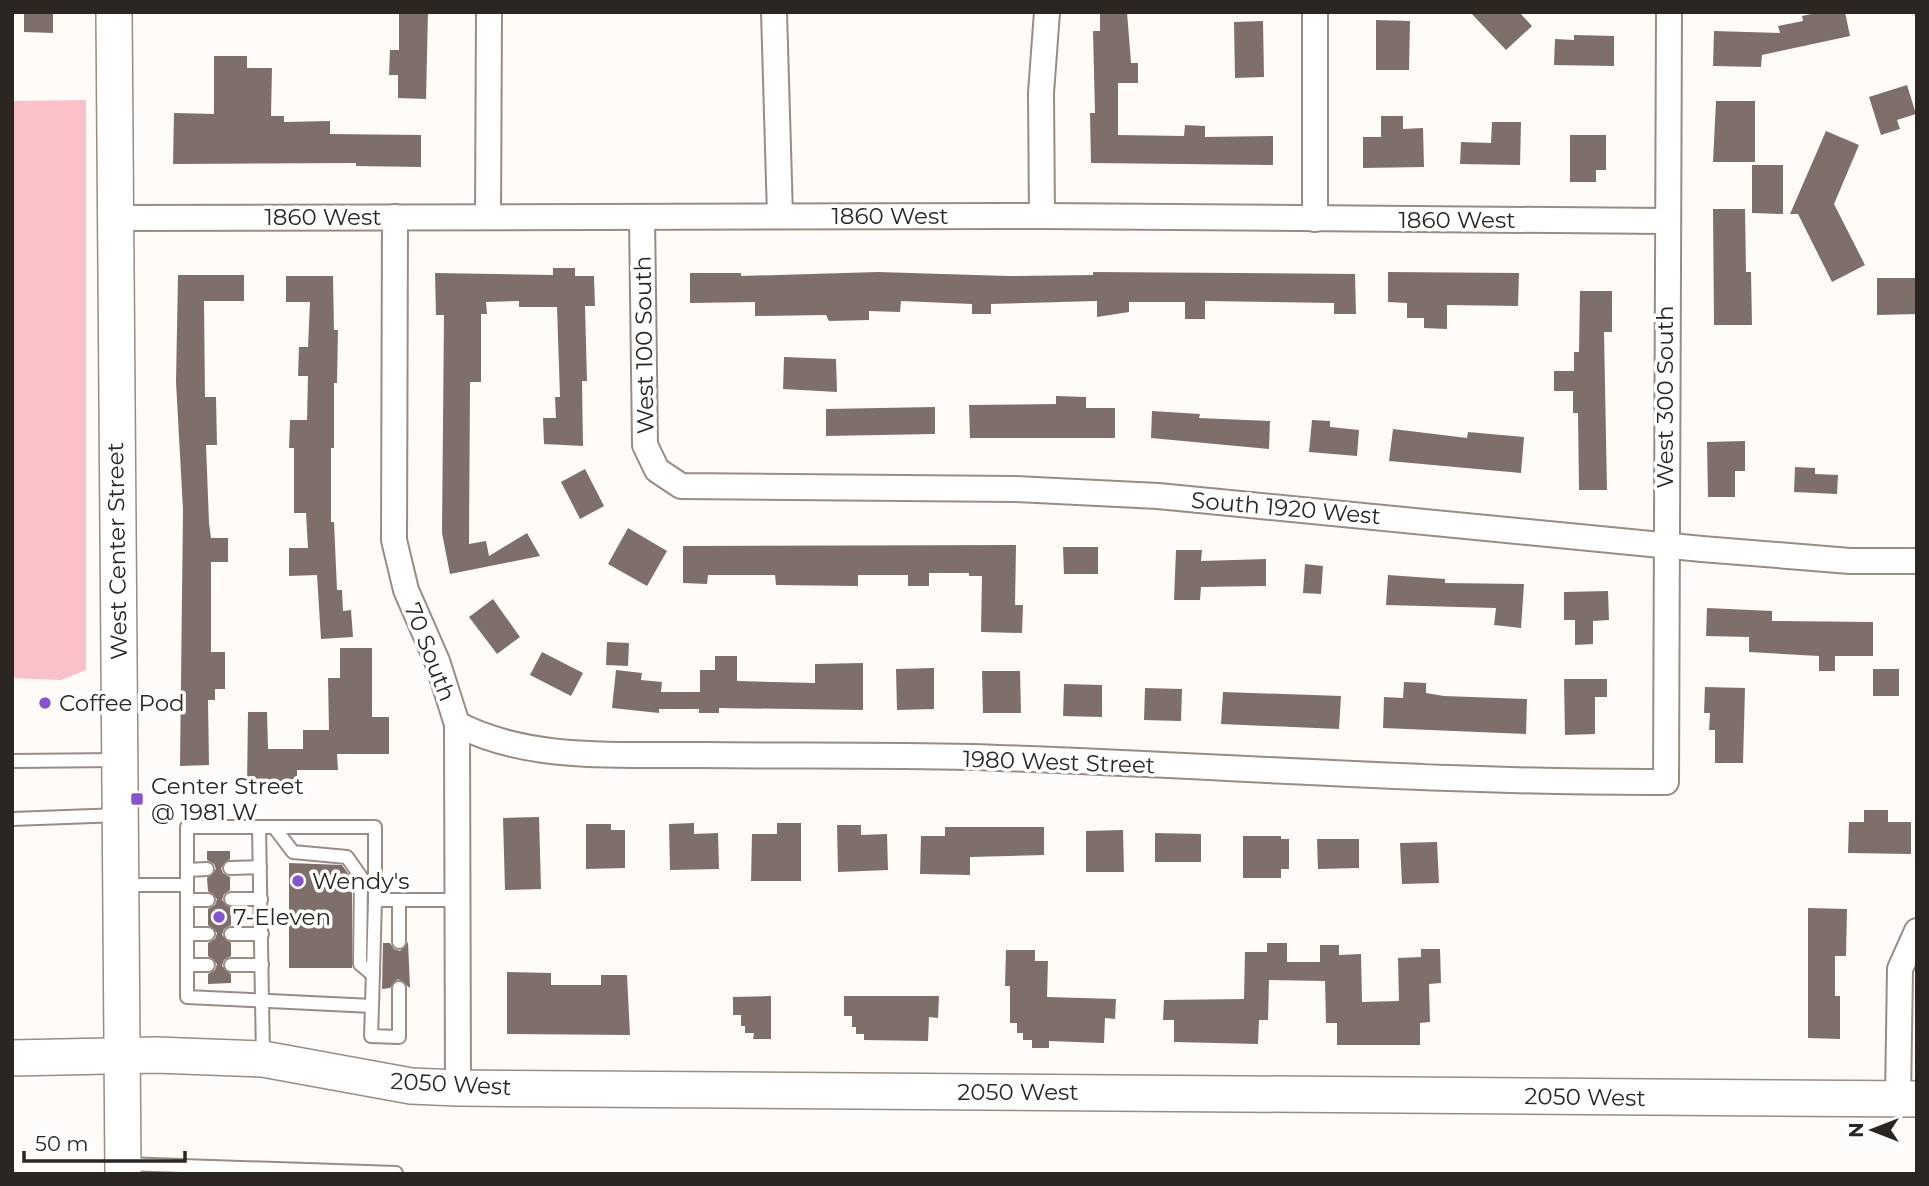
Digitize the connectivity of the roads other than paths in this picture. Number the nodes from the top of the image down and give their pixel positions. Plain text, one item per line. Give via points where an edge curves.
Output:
1 (114, 12) edge
2 (489, 12) edge
3 (774, 12) edge
4 (1047, 12) edge
5 (1315, 12) edge
6 (1669, 12) edge
7 (488, 215) junction
8 (780, 216) junction
9 (1042, 216) junction
10 (395, 217) junction
11 (642, 217) junction
12 (114, 218) junction
13 (1315, 219) junction
14 (1666, 221) junction
15 (657, 470) joint
16 (1665, 543) junction
17 (1917, 561) edge
18 (457, 724) junction
19 (120, 760) junction
20 (12, 761) edge
21 (1666, 782) joint
22 (120, 815) junction
23 (12, 819) edge
24 (259, 827) junction
25 (274, 827) junction
26 (260, 867) junction
27 (230, 868) dead end
28 (207, 869) dead end
29 (187, 870) junction
30 (120, 884) junction
31 (187, 885) junction
32 (230, 899) dead end
33 (261, 899) junction
34 (188, 900) junction
35 (208, 900) dead end
36 (375, 900) junction
37 (399, 900) junction
38 (457, 900) junction
39 (1917, 931) edge
40 (188, 934) junction
41 (208, 934) dead end
42 (230, 934) dead end
43 (262, 934) junction
44 (399, 942) dead end
45 (188, 965) junction
46 (208, 965) dead end
47 (231, 965) dead end
48 (262, 965) junction
49 (373, 975) junction
50 (398, 988) dead end
51 (263, 999) junction
52 (372, 1006) junction
53 (121, 1057) junction
54 (12, 1058) edge
55 (263, 1059) junction
56 (458, 1088) junction
57 (1907, 1099) edge
58 (123, 1169) edge
59 (396, 1173) edge

1 - 12 street, West Center Street
2 - 7 street
3 - 8 street
4 - 9 street via 1041,93
5 - 13 street
6 - 14 street, West 300 South
7 - 10 street, 1860 West
7 - 11 street, 1860 West
8 - 9 street, 1860 West
8 - 11 street, 1860 West
9 - 13 street, 1860 West
10 - 12 street, 1860 West
10 - 18 street, 70 South via 394,540 406,590 437,661
11 - 15 street, West 100 South via 645,445
12 - 19 street, West Center Street
13 - 14 street, 1860 West
14 - 16 street, West 300 South
15 - 16 street, South 1920 West via 668,480 695,488 1014,489 1158,496
16 - 17 street, South 1920 West via 1850,561
16 - 21 street, West 300 South
18 - 21 street, 1980 West Street via 478,736 526,749 620,754 970,757 1475,780
18 - 38 street, 70 South
19 - 20 lane
19 - 22 street, West Center Street
22 - 23 lane
22 - 30 street, West Center Street
24 - 25 lane
24 - 26 lane
24 - 29 lane via 187,827
25 - 36 lane via 375,827
25 - 49 lane via 293,852 347,857 361,877 360,964
26 - 27 lane
26 - 33 lane
28 - 29 lane
29 - 31 lane
30 - 31 lane
30 - 53 street, West Center Street
31 - 34 lane
32 - 33 lane
33 - 43 lane
34 - 35 lane
34 - 40 lane
36 - 37 lane
36 - 49 lane
37 - 38 lane
37 - 44 lane
38 - 56 street, 70 South
39 - 57 street via 1900,969
40 - 41 lane
40 - 45 lane
42 - 43 lane
43 - 48 lane
45 - 46 lane
45 - 51 lane via 187,997
47 - 48 lane
48 - 51 lane
49 - 52 lane
50 - 52 lane via 398,1037 371,1036
51 - 52 lane
51 - 55 lane
53 - 54 street, 2050 West
53 - 55 street, 2050 West
53 - 58 street, West Center Street
55 - 56 street, 2050 West via 411,1086
56 - 57 street, 2050 West
58 - 59 lane

